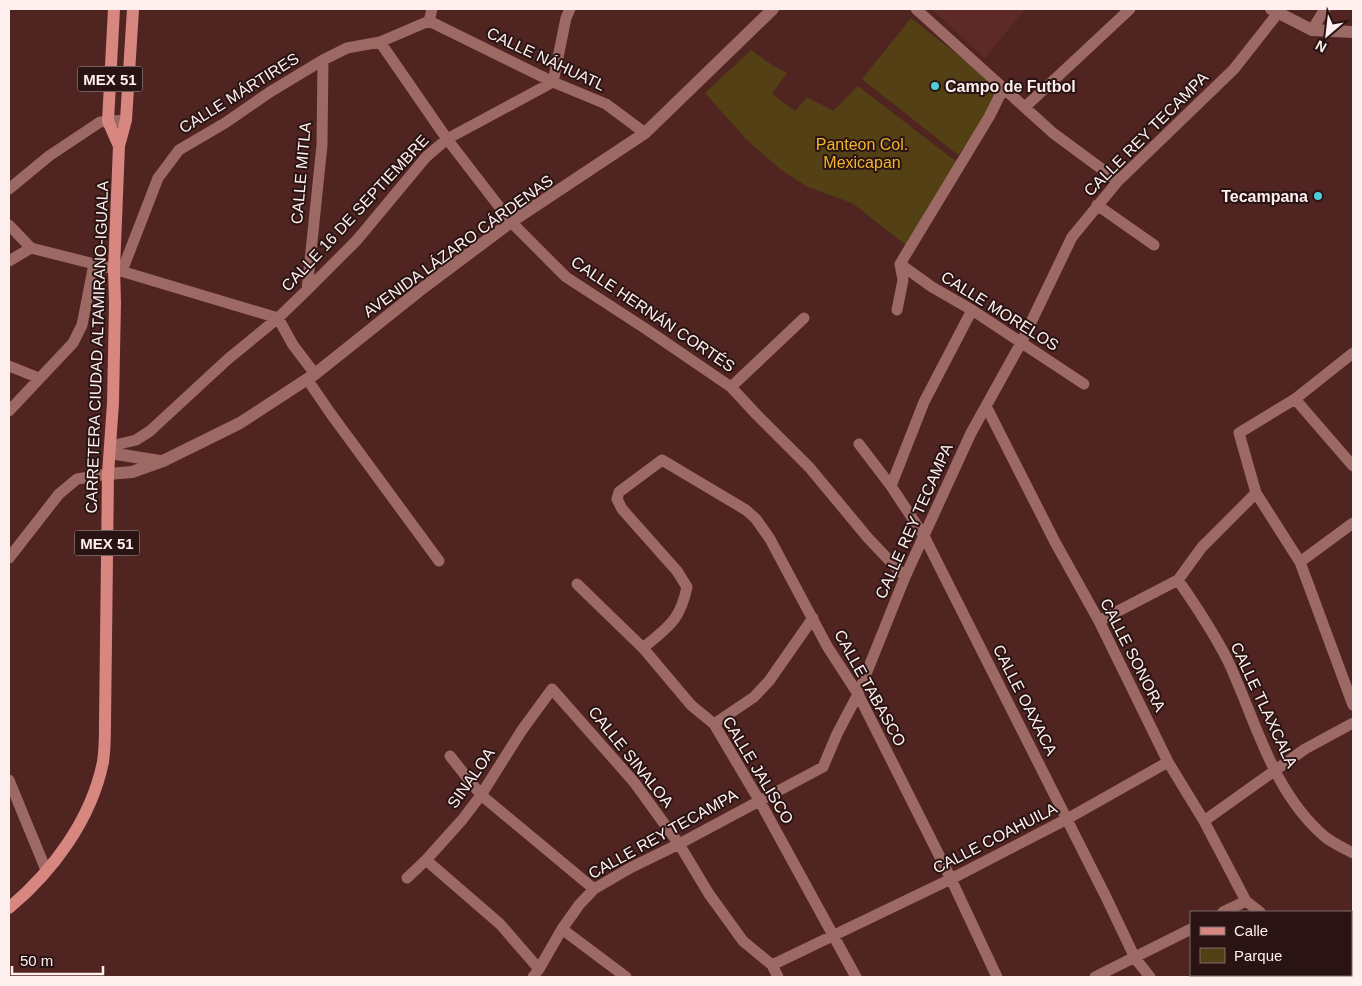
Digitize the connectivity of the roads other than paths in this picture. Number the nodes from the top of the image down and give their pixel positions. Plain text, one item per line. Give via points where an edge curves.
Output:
1 (114, 9) edge
2 (133, 9) edge
3 (432, 9) edge
4 (570, 9) edge
5 (773, 9) edge
6 (916, 9) edge
7 (1130, 9) edge
8 (1325, 9) edge
9 (1275, 11) edge
10 (429, 21) junction
11 (1312, 30) junction
12 (1353, 32) edge
13 (380, 42) junction
14 (323, 60) junction
15 (553, 82) junction
16 (1003, 89) junction
17 (1025, 108) junction
18 (126, 120) junction
19 (108, 121) junction
20 (645, 133) junction
21 (447, 139) junction
22 (119, 146) junction
23 (1118, 181) junction
24 (9, 189) edge
25 (1097, 205) junction
26 (511, 222) junction
27 (9, 225) edge
28 (1154, 245) dead end
29 (32, 248) junction
30 (9, 261) edge
31 (94, 264) junction
32 (900, 264) junction
33 (118, 270) junction
34 (307, 290) junction
35 (897, 310) dead end
36 (972, 310) junction
37 (278, 318) junction
38 (804, 318) dead end
39 (1021, 342) junction
40 (1353, 353) edge
41 (9, 366) edge
42 (311, 377) junction
43 (39, 378) junction
44 (1084, 384) dead end
45 (732, 387) junction
46 (1295, 399) junction
47 (986, 406) junction
48 (9, 410) edge
49 (858, 444) dead end
50 (110, 449) junction
51 (163, 461) junction
52 (1353, 466) edge
53 (108, 474) junction
54 (891, 486) junction
55 (1256, 493) junction
56 (1353, 523) edge
57 (924, 536) junction
58 (9, 558) edge
59 (439, 560) dead end
60 (1300, 562) junction
61 (905, 577) junction
62 (1178, 580) junction
63 (577, 584) dead end
64 (813, 618) junction
65 (1098, 620) junction
66 (643, 648) junction
67 (552, 689) joint
68 (858, 694) junction
69 (1353, 704) edge
70 (1353, 723) edge
71 (714, 724) junction
72 (450, 756) dead end
73 (1168, 762) junction
74 (1274, 770) junction
75 (9, 780) edge
76 (481, 795) junction
77 (759, 800) junction
78 (1067, 819) junction
79 (1204, 821) junction
80 (679, 844) junction
81 (1353, 853) edge
82 (426, 860) junction
83 (46, 870) junction
84 (407, 878) dead end
85 (951, 879) junction
86 (594, 889) junction
87 (1246, 901) junction
88 (9, 908) edge
89 (1225, 911) edge
90 (1259, 911) edge
91 (562, 929) junction
92 (1190, 930) edge
93 (834, 935) junction
94 (1134, 958) junction
95 (772, 965) junction
96 (536, 973) edge
97 (626, 977) edge
98 (778, 977) edge
99 (856, 977) edge
100 (997, 977) edge
101 (1095, 977) edge
102 (1150, 977) edge

1 - 19 main road, CARRETERA CIUDAD ALTAMIRANO-IGUALA / MEX 51
2 - 18 main road, CARRETERA CIUDAD ALTAMIRANO-IGUALA / MEX 51
3 - 10 street
4 - 15 street
5 - 20 main road, AVENIDA LÁZARO CÁRDENAS
6 - 16 street
7 - 17 street
8 - 11 street
9 - 11 main road
9 - 23 street, CALLE REY TECAMPA via 1234,69
10 - 13 street, CALLE MÁRTIRES
10 - 15 street, CALLE NÁHUATL
11 - 12 main road
13 - 14 street, CALLE MÁRTIRES via 347,48
13 - 21 street, CALLE HERNÁN CORTÉS
14 - 33 street, CALLE MÁRTIRES via 179,150 158,178
14 - 34 street, CALLE MITLA via 322,144
15 - 20 street, CALLE NÁHUATL via 606,104
15 - 21 street, CALLE 16 DE SEPTIEMBRE
16 - 17 street
16 - 32 street
17 - 23 street
18 - 19 street
18 - 22 main road, CARRETERA CIUDAD ALTAMIRANO-IGUALA / MEX 51
19 - 22 main road, CARRETERA CIUDAD ALTAMIRANO-IGUALA / MEX 51
19 - 24 street via 100,122 48,156
20 - 26 main road, AVENIDA LÁZARO CÁRDENAS
21 - 26 street, CALLE HERNÁN CORTÉS
21 - 34 street, CALLE 16 DE SEPTIEMBRE via 426,157 356,240
22 - 33 main road, CARRETERA CIUDAD ALTAMIRANO-IGUALA / MEX 51
23 - 25 street, CALLE REY TECAMPA
25 - 28 street
25 - 39 street, CALLE REY TECAMPA via 1072,237
26 - 42 main road, AVENIDA LÁZARO CÁRDENAS
26 - 45 street, CALLE HERNÁN CORTÉS via 566,277
27 - 29 street
29 - 30 street
29 - 31 street
31 - 33 street
31 - 43 street via 79,334
32 - 35 street via 902,280
32 - 36 street, CALLE MORELOS
33 - 37 street
33 - 50 main road, CARRETERA CIUDAD ALTAMIRANO-IGUALA / MEX 51
34 - 37 street, CALLE 16 DE SEPTIEMBRE
36 - 39 street, CALLE MORELOS
36 - 54 street via 924,402
37 - 42 street
37 - 50 street, CALLE 16 DE SEPTIEMBRE via 150,431
38 - 45 street
39 - 44 street, CALLE MORELOS
39 - 47 street, CALLE REY TECAMPA
40 - 46 street
41 - 43 street
42 - 51 main road, AVENIDA LÁZARO CÁRDENAS via 240,423
42 - 59 street via 331,414
43 - 48 street
45 - 61 street, CALLE HERNÁN CORTÉS via 809,467
46 - 52 street
46 - 55 street via 1239,433
47 - 57 street, CALLE REY TECAMPA via 970,433
47 - 65 street, CALLE SONORA
49 - 54 street, CALLE OAXACA
50 - 51 main road
50 - 53 main road, CARRETERA CIUDAD ALTAMIRANO-IGUALA / MEX 51
51 - 53 main road, AVENIDA LÁZARO CÁRDENAS via 132,472
53 - 58 street via 77,479 58,494
53 - 83 main road, CARRETERA CIUDAD ALTAMIRANO-IGUALA / MEX 51 via 103,761 92,796 72,839
54 - 57 street, CALLE OAXACA
55 - 60 street
55 - 62 street via 1202,547
56 - 60 street
57 - 61 street, CALLE REY TECAMPA
57 - 78 street, CALLE OAXACA
60 - 69 street
61 - 68 street, CALLE REY TECAMPA
62 - 65 street
62 - 74 street, CALLE TLAXCALA via 1228,661
63 - 66 street, CALLE JALISCO
64 - 66 street, CALLE TABASCO via 756,519 662,460 619,492 618,499 622,509 677,570 688,587 683,606 671,624
64 - 68 street, CALLE TABASCO
64 - 71 street via 782,665 754,697
65 - 73 street, CALLE SONORA
66 - 71 street, CALLE JALISCO via 690,705
67 - 76 street, SINALOA
67 - 80 street, CALLE SINALOA via 634,782
68 - 77 street, CALLE REY TECAMPA via 823,767
68 - 85 street, CALLE TABASCO
70 - 74 street via 1305,748
71 - 77 street, CALLE JALISCO
72 - 76 street
73 - 78 street, CALLE COAHUILA
73 - 79 street, CALLE SONORA
74 - 79 street
74 - 81 street, CALLE TLAXCALA via 1306,819 1326,838
75 - 83 street
76 - 82 street, SINALOA
76 - 86 street
77 - 80 street, CALLE REY TECAMPA
77 - 93 street, CALLE JALISCO
78 - 85 street, CALLE COAHUILA
78 - 94 street, CALLE OAXACA
79 - 87 street, CALLE SONORA
80 - 86 street, CALLE REY TECAMPA
80 - 95 street, CALLE SINALOA via 709,894 743,940
82 - 84 street, SINALOA
82 - 96 street via 500,924
83 - 88 main road, CARRETERA CIUDAD ALTAMIRANO-IGUALA / MEX 51
85 - 93 street, CALLE COAHUILA
85 - 100 street, CALLE TABASCO
86 - 91 street, CALLE REY TECAMPA
87 - 89 street
87 - 90 street, CALLE SONORA
91 - 96 street, CALLE REY TECAMPA
91 - 97 street
92 - 94 street
93 - 95 street
93 - 99 street, CALLE JALISCO
94 - 101 street
94 - 102 street, CALLE OAXACA
95 - 98 street

